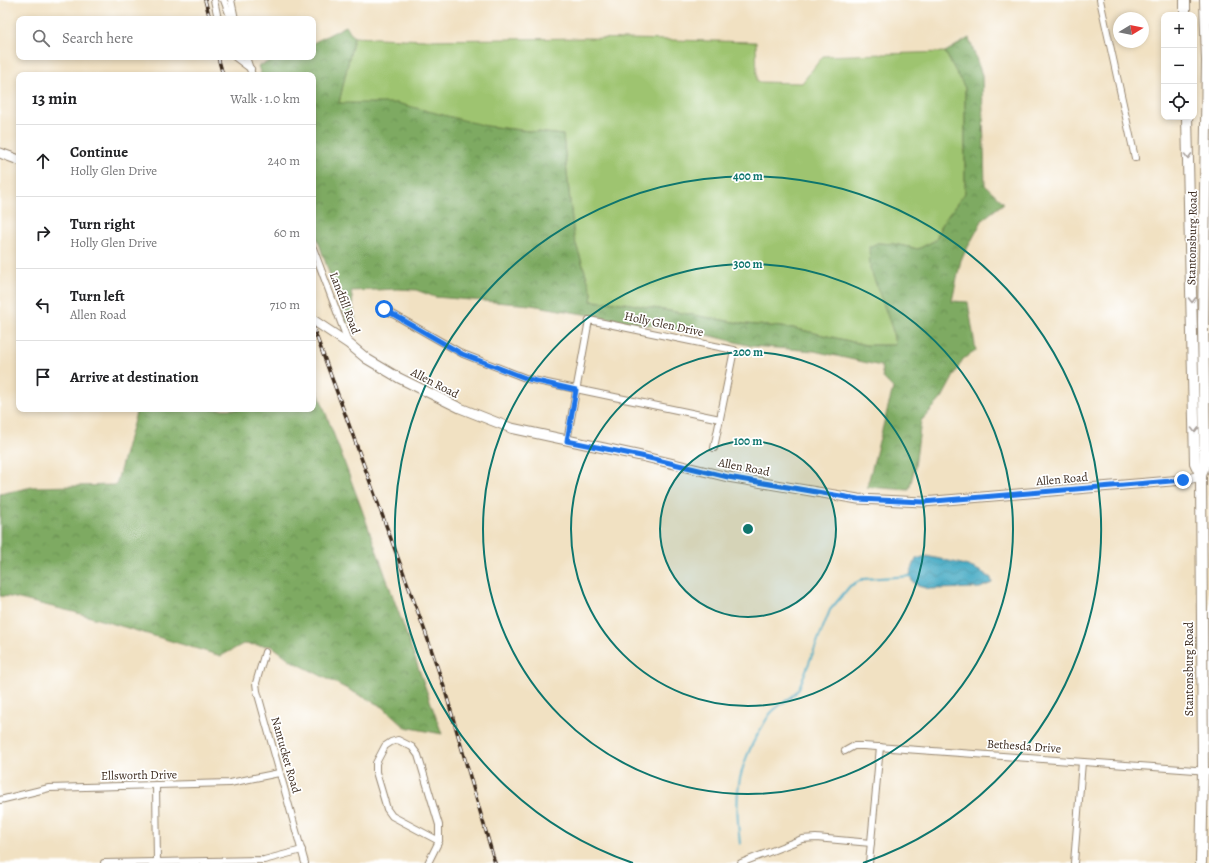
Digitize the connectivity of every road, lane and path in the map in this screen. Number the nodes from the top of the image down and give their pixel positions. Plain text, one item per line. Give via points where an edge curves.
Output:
1 (214, 0) edge
2 (224, 0) edge
3 (231, 0) edge
4 (1100, 0) edge
5 (1185, 0) edge
6 (1205, 0) edge
7 (1185, 12) edge
8 (217, 16) edge
9 (227, 16) edge
10 (230, 16) edge
11 (235, 16) edge
12 (1208, 38) edge
13 (238, 60) edge
14 (245, 60) edge
15 (247, 60) edge
16 (1208, 60) edge
17 (250, 70) edge
18 (1187, 120) edge
19 (0, 153) edge
20 (1135, 158) dead end
21 (16, 159) edge
22 (316, 256) edge
23 (384, 309) dead end
24 (316, 322) edge
25 (349, 344) junction
26 (576, 390) junction
27 (720, 420) junction
28 (567, 441) junction
29 (714, 448) dead end
30 (1201, 476) junction
31 (265, 652) dead end
32 (880, 747) junction
33 (845, 751) dead end
34 (1082, 762) junction
35 (1206, 771) edge
36 (280, 773) junction
37 (156, 785) junction
38 (0, 800) edge
39 (439, 841) junction
40 (871, 843) junction
41 (302, 850) junction
42 (157, 862) edge
43 (104, 863) edge
44 (306, 863) edge
45 (428, 863) edge
46 (741, 863) edge
47 (869, 863) edge
48 (1074, 863) edge
49 (1201, 863) edge

1 - 8 street
2 - 9 street
2 - 10 street
3 - 11 street
4 - 20 street
5 - 7 main road
6 - 12 main road, Stantonsburg Road
12 - 16 main road, Stantonsburg Road
13 - 17 street
14 - 17 street
15 - 17 street
16 - 30 main road, Stantonsburg Road via 1203,322 1204,462
18 -> 30 main road, Stantonsburg Road via 1195,463
19 - 21 main road
22 - 25 street, Landfill Road
23 - 26 street via 462,354 528,379
24 - 25 main road, Allen Road
25 - 28 main road, Allen Road via 367,359 399,378 460,408 511,428
26 - 27 street
26 - 27 street, Holly Glen Drive via 589,320 734,350
26 - 28 street, Holly Glen Drive
27 - 29 street, Holly Glen Drive
28 - 30 main road, Allen Road via 728,477 858,499 901,502 1175,481
30 - 35 main road, Stantonsburg Road
31 - 36 street, Nantucket Road via 256,683
32 - 33 street, Bethesda Drive via 854,746
32 - 34 street, Bethesda Drive
32 - 40 street
34 - 35 street, Bethesda Drive
34 - 48 street
35 - 49 main road, Stantonsburg Road
36 - 37 street, Ellsworth Drive via 230,784
36 - 41 street, Nantucket Road
37 - 38 street, Ellsworth Drive via 49,788
37 - 42 street
39 - 39 street via 439,825 418,756 412,747 398,740 391,742 384,746 376,762 376,772 387,809 392,816
39 - 45 street
40 - 46 street via 802,839
40 - 47 street
41 - 42 street via 264,860
41 - 44 street, Nantucket Road
42 - 43 street

